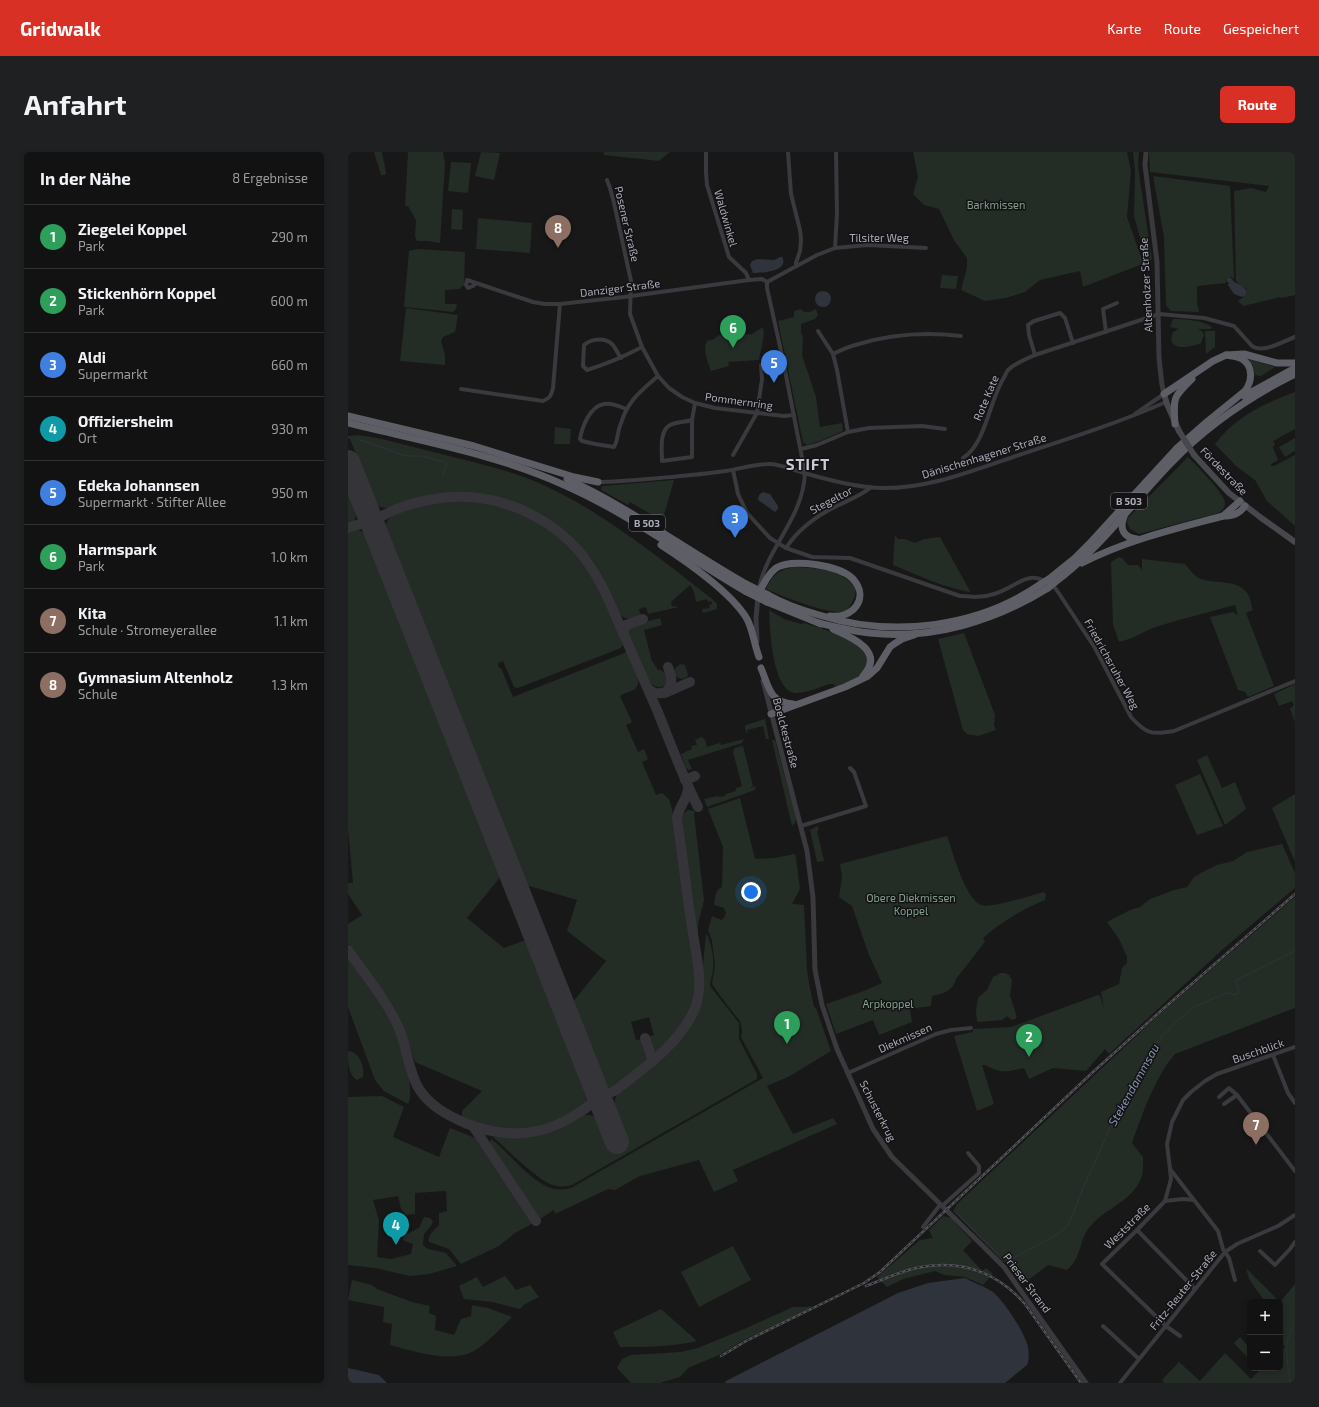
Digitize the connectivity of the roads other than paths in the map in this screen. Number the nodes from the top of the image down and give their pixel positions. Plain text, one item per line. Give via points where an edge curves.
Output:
1 (706, 152) edge
2 (788, 152) edge
3 (836, 152) edge
4 (1146, 152) edge
5 (607, 180) dead end
6 (835, 248) junction
7 (926, 248) dead end
8 (796, 266) junction
9 (749, 280) junction
10 (767, 282) junction
11 (476, 283) dead end
12 (631, 296) junction
13 (1117, 303) dead end
14 (560, 304) junction
15 (1159, 314) junction
16 (818, 331) dead end
17 (1106, 332) junction
18 (961, 336) dead end
19 (1295, 337) edge
20 (1073, 343) junction
21 (642, 347) junction
22 (832, 354) junction
23 (1035, 355) junction
24 (1226, 355) junction
25 (620, 358) junction
26 (1295, 363) edge
27 (762, 365) dead end
28 (1203, 367) junction
29 (1295, 368) edge
30 (1295, 374) edge
31 (658, 376) junction
32 (461, 390) dead end
33 (1178, 392) junction
34 (1164, 394) junction
35 (1166, 402) junction
36 (695, 403) junction
37 (626, 409) junction
38 (757, 413) junction
39 (794, 415) junction
40 (1134, 415) junction
41 (348, 416) edge
42 (692, 420) junction
43 (1208, 421) junction
44 (348, 423) edge
45 (1177, 428) junction
46 (945, 429) dead end
47 (848, 432) junction
48 (801, 448) junction
49 (733, 455) dead end
50 (963, 458) dead end
51 (544, 468) junction
52 (733, 470) junction
53 (804, 473) junction
54 (598, 482) joint
55 (870, 487) junction
56 (1242, 504) junction
57 (1126, 514) junction
58 (629, 519) junction
59 (1137, 539) junction
60 (1295, 542) edge
61 (777, 543) junction
62 (786, 548) junction
63 (1077, 566) junction
64 (1052, 581) junction
65 (1045, 586) junction
66 (746, 587) junction
67 (758, 596) junction
68 (767, 599) junction
69 (818, 615) junction
70 (818, 623) junction
71 (923, 632) junction
72 (759, 657) junction
73 (760, 668) junction
74 (1295, 681) edge
75 (857, 682) junction
76 (795, 704) junction
77 (771, 714) junction
78 (850, 768) dead end
79 (801, 826) junction
80 (822, 1005) joint
81 (971, 1028) dead end
82 (1295, 1047) edge
83 (1273, 1055) junction
84 (848, 1073) junction
85 (1237, 1095) junction
86 (1219, 1097) dead end
87 (1295, 1103) edge
88 (1224, 1104) dead end
89 (968, 1153) dead end
90 (1170, 1169) junction
91 (1295, 1171) edge
92 (1194, 1200) junction
93 (1164, 1201) junction
94 (941, 1206) junction
95 (1295, 1215) edge
96 (923, 1227) dead end
97 (1137, 1230) junction
98 (1295, 1242) edge
99 (1260, 1251) dead end
100 (1225, 1252) junction
101 (1235, 1280) dead end
102 (1196, 1289) junction
103 (1102, 1326) dead end
104 (1166, 1326) junction
105 (1180, 1336) dead end
106 (1139, 1359) junction
107 (1086, 1383) edge
108 (1120, 1383) edge

1 - 9 street, Waldwinkel via 707,185 729,257 746,273
2 - 8 street via 791,194 801,240
3 - 6 street
4 - 15 street, Altenholzer Straße via 1146,173 1157,262
5 - 12 street, Posener Straße via 628,266
6 - 7 street, Tilsiter Weg via 868,245
6 - 8 street, Tilsiter Weg
8 - 10 street, Tilsiter Weg
9 - 10 street, Danziger Straße via 762,279
9 - 12 street, Danziger Straße
10 - 39 street, Boelckestraße
11 - 14 street, Danziger Straße via 533,302
12 - 14 street, Danziger Straße
12 - 21 street, Pommernring via 630,314
13 - 17 street via 1103,309
14 - 32 street via 553,388 549,399 543,401
15 - 17 street, Rote Kate
15 - 19 street via 1204,318 1234,326 1252,346 1259,349
15 - 34 street, Altenholzer Straße via 1159,358
16 - 22 street
17 - 20 street, Rote Kate
18 - 22 street via 924,334 890,337 857,344
20 - 23 street, Rote Kate
20 - 23 street via 1065,318 1060,313 1034,321 1028,325
21 - 25 street
21 - 31 street, Pommernring
22 - 47 street
23 - 50 street, Rote Kate via 1020,361 1008,371 999,387 979,442 970,454
24 - 26 highway via 1244,354 1277,363
24 - 28 highway
24 - 43 highway via 1242,358 1247,363 1250,370 1250,385 1245,392
25 - 25 street via 587,370 583,366 584,345 596,339 605,340 612,344
27 - 38 street
28 - 33 highway
28 - 34 highway
29 - 43 highway, B 503 via 1246,394
30 - 57 highway, B 503 via 1258,394 1210,427 1172,462
31 - 36 street, Pommernring via 669,388
31 - 37 street
33 - 34 highway
33 - 45 highway via 1174,401
34 - 35 main road, Fördestraße
34 - 40 street, Dänischenhagener Straße
35 - 40 street, Dänischenhagener Straße
35 - 45 main road, Fördestraße
36 - 38 street, Pommernring
36 - 42 street
37 - 37 street via 614,447 580,439 590,413 596,407 605,403
38 - 39 street, Pommernring
38 - 49 street
39 - 48 street, Boelckestraße
40 - 55 street, Dänischenhagener Straße via 938,481 912,487
41 - 51 highway, B 503 via 474,446
42 - 42 street via 692,457 662,461 662,442 666,429 670,425
43 - 64 highway, B 503 via 1167,458
44 - 58 highway, B 503 via 528,470 580,492
45 - 56 main road, Fördestraße, bridge via 1194,455
46 - 47 street via 922,426 869,428
47 - 48 street via 817,445
48 - 53 street, Boelckestraße
51 - 54 highway
51 - 66 highway, B 503 via 618,505
52 - 53 street, Dänischenhagener Straße via 756,464 771,464
52 - 54 street, Dänischenhagener Straße
52 - 61 street, Friedrichsruher Weg via 741,501 750,516
53 - 55 street, Dänischenhagener Straße
53 - 61 street, Boelckestraße via 798,508
55 - 62 street, Stegeltor via 865,493 830,509 810,522
56 - 59 highway via 1236,514
56 - 60 main road, Fördestraße
57 - 59 highway via 1122,530 1125,536
57 - 63 highway, B 503
58 - 66 highway, B 503 via 714,573
58 - 72 highway via 639,530 708,579 739,607 751,630
59 - 63 highway via 1109,549
61 - 62 street, Friedrichsruher Weg
61 - 67 street, Boelckestraße via 763,573
62 - 74 street, Friedrichsruher Weg via 812,557 850,558 960,596 984,597 1020,581 1030,578 1042,579 1056,590 1078,621 1131,717 1140,727 1152,733 1174,731
63 - 64 highway, B 503
64 - 65 highway, B 503, bridge
65 - 69 highway, B 503 via 966,618 932,625 873,626
65 - 71 highway, B 503 via 1029,599 992,616 962,626
66 - 68 highway, B 503, bridge
67 - 69 highway, B 503 via 772,572 790,564 826,567 850,577 856,583 859,593 854,610 839,616
67 - 72 street, Boelckestraße via 756,628
68 - 69 highway, B 503
68 - 70 highway, B 503 via 779,608
70 - 71 highway, B 503 via 871,633
70 - 75 highway via 852,638 866,648 870,665
71 - 75 highway, B 503 via 894,644 871,674
72 - 73 street, Boelckestraße
73 - 76 highway via 774,697 782,702
73 - 77 street, Boelckestraße
75 - 76 highway
76 - 77 highway
77 - 79 street, Boelckestraße
78 - 79 street via 854,772 866,806
79 - 80 street, Boelckestraße via 813,897 815,970
80 - 84 street, Schusterkrug via 834,1043
81 - 84 street, Diekmissen via 936,1034
82 - 83 street, Buschblick
83 - 87 street via 1288,1093
83 - 90 street, Buschblick via 1217,1074 1183,1100 1167,1137
84 - 94 street, Schusterkrug via 873,1129 892,1157
85 - 86 street via 1229,1088
85 - 88 street
85 - 91 street
89 - 94 street via 979,1166 979,1173
90 - 92 street
90 - 93 street, Weststraße via 1171,1179
92 - 93 street, Weststraße
92 - 100 street via 1218,1232
93 - 97 street, Weststraße
94 - 96 street
94 - 107 street, Prieser Strand via 1004,1266
95 - 100 street, Fritz-Reuter-Straße
97 - 102 street
97 - 104 street, Weststraße via 1102,1264
98 - 99 street via 1275,1266
100 - 101 street
100 - 102 street, Fritz-Reuter-Straße
102 - 104 street, Fritz-Reuter-Straße
103 - 106 street
104 - 105 street
104 - 106 street, Fritz-Reuter-Straße
106 - 108 street, Fritz-Reuter-Straße

